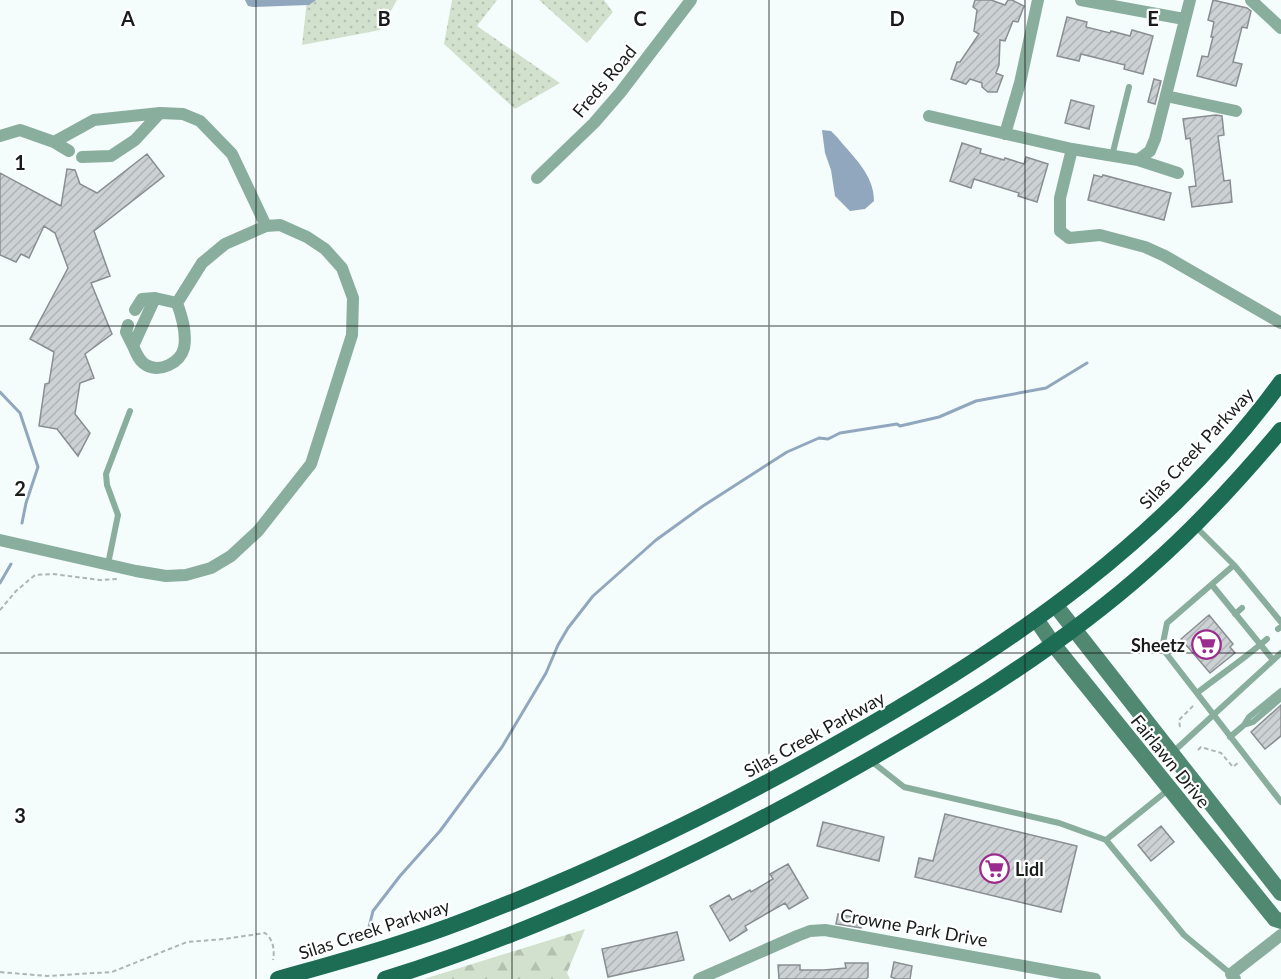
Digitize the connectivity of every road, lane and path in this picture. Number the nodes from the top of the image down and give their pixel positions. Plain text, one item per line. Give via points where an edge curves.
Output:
1 (691, 0) edge
2 (1038, 0) edge
3 (1081, 0) edge
4 (1190, 0) edge
5 (1251, 0) edge
6 (1184, 19) junction
7 (1281, 28) edge
8 (1129, 87) dead end
9 (1166, 96) junction
10 (1236, 111) dead end
11 (160, 112) junction
12 (929, 117) dead end
13 (1005, 134) junction
14 (0, 136) edge
15 (54, 142) junction
16 (1072, 149) junction
17 (69, 151) dead end
18 (1112, 156) junction
19 (82, 157) dead end
20 (1138, 160) junction
21 (1178, 172) dead end
22 (537, 178) dead end
23 (267, 226) junction
24 (155, 298) junction
25 (177, 303) junction
26 (135, 310) dead end
27 (1281, 323) edge
28 (128, 325) dead end
29 (133, 346) junction
30 (1281, 381) edge
31 (130, 411) dead end
32 (1281, 430) edge
33 (1195, 525) junction
34 (0, 540) edge
35 (108, 564) junction
36 (1234, 565) junction
37 (125, 579) dead end
38 (1212, 585) junction
39 (1234, 598) dead end
40 (1227, 603) junction
41 (1056, 606) junction
42 (1242, 608) dead end
43 (0, 610) edge
44 (1235, 614) junction
45 (1250, 619) dead end
46 (1036, 620) junction
47 (1244, 624) junction
48 (1280, 626) edge
49 (1258, 628) dead end
50 (1074, 629) junction
51 (1251, 633) junction
52 (1267, 639) dead end
53 (1053, 644) junction
54 (1260, 645) junction
55 (1281, 653) edge
56 (1273, 660) junction
57 (1281, 691) edge
58 (1197, 693) junction
59 (1281, 699) edge
60 (1196, 704) dead end
61 (1213, 714) junction
62 (1244, 725) junction
63 (1180, 727) dead end
64 (1230, 737) junction
65 (1198, 750) dead end
66 (1171, 754) junction
67 (868, 760) junction
68 (1239, 762) dead end
69 (1169, 790) junction
70 (1281, 802) edge
71 (1106, 840) junction
72 (544, 888) junction
73 (1281, 892) edge
74 (556, 915) junction
75 (1281, 921) edge
76 (1281, 935) edge
77 (273, 960) dead end
78 (0, 972) edge
79 (27, 974) junction
80 (1233, 977) edge
81 (27, 979) edge
82 (278, 979) edge
83 (385, 979) edge
84 (699, 979) edge
85 (1095, 979) edge

1 - 22 street, Freds Road via 594,123
2 - 13 street
3 - 6 street
4 - 6 street
5 - 7 street
6 - 9 street
8 - 18 lane
9 - 10 street
9 - 20 street via 1150,152
11 - 15 street via 94,120
11 - 19 street via 135,140 111,156
11 - 23 street via 200,120 215,134 232,154
12 - 13 street
13 - 16 street
14 - 15 street via 20,130
15 - 17 street
16 - 18 street
16 - 27 street via 1060,198 1060,231 1069,238 1100,235 1145,247
18 - 20 street
20 - 21 street
23 - 25 street via 217,250 202,263
23 - 35 street via 280,225 325,249 342,268 353,298 352,335 311,464 258,531 224,561 192,574 166,576
24 - 25 street
24 - 26 street via 142,299
24 - 29 street
25 - 29 street via 185,338 179,359 153,368 145,365
28 - 29 street via 126,333
30 - 41 main road, Silas Creek Parkway via 1211,467 1160,518
31 - 35 lane via 106,474 118,516
32 - 33 main road
33 - 36 lane
33 - 50 main road via 1149,569
34 - 35 street
36 - 38 lane
36 - 48 lane
37 - 43 path via 35,575
38 - 40 lane
38 - 58 lane via 1167,623 1162,648
39 - 40 lane
40 - 44 lane
41 - 46 main road, Silas Creek Parkway
41 - 50 main road, Fairlawn Drive
42 - 44 lane
44 - 47 lane
45 - 47 lane
46 - 53 main road, Fairlawn Drive
46 - 72 main road, Silas Creek Parkway via 951,677 815,757 730,802
47 - 51 lane
49 - 51 lane
50 - 53 main road
50 - 66 main road, Fairlawn Drive
51 - 54 lane
52 - 54 lane
53 - 67 main road
53 - 69 main road, Fairlawn Drive
54 - 56 lane
54 - 58 lane
55 - 56 lane
56 - 61 lane
57 - 62 lane
58 - 61 lane
59 - 62 lane
60 - 63 path via 1179,720
61 - 64 lane
61 - 66 lane
62 - 64 lane
64 - 70 lane
65 - 68 path via 1201,747 1221,753 1233,767
66 - 73 main road, Fairlawn Drive
67 - 71 lane via 904,787 1059,823
67 - 74 main road via 728,836
69 - 71 lane
69 - 75 main road, Fairlawn Drive via 1275,919
71 - 80 lane via 1184,935
72 - 74 main road
72 - 82 main road, Silas Creek Parkway via 392,946
74 - 83 main road
76 - 80 street
77 - 79 path via 273,947 265,933 187,942 112,972
78 - 79 path
79 - 81 path
84 - 85 street, Crowne Park Drive via 797,936 825,930

